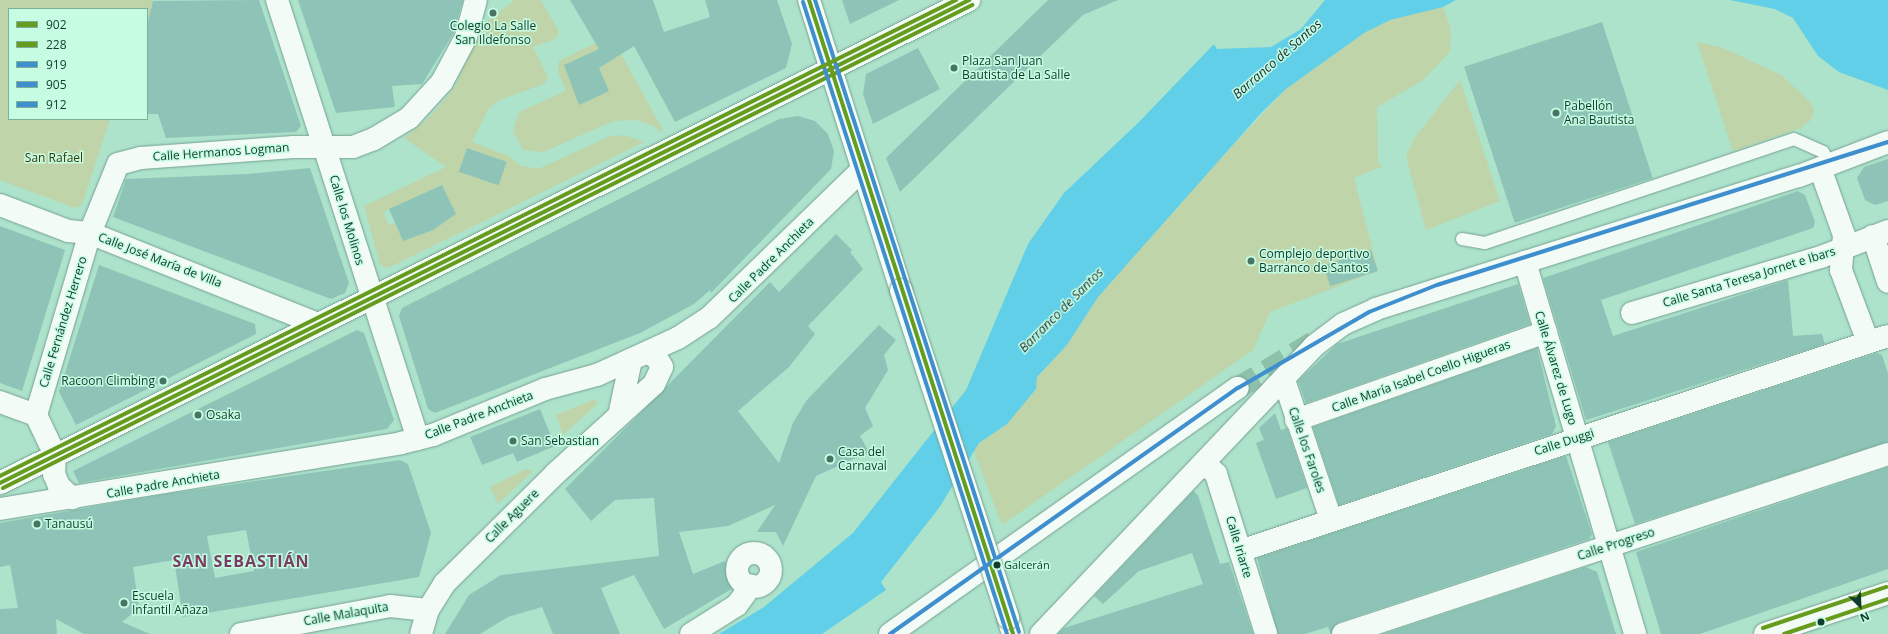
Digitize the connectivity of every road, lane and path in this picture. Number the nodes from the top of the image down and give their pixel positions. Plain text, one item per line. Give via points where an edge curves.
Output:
1 (277, 0) edge
2 (476, 0) edge
3 (809, 0) edge
4 (969, 0) edge
5 (831, 70) junction
6 (1888, 142) edge
7 (325, 148) junction
8 (118, 164) joint
9 (1825, 166) junction
10 (863, 169) junction
11 (0, 205) edge
12 (90, 233) junction
13 (1880, 234) edge
14 (1462, 239) dead end
15 (1842, 248) junction
16 (1525, 262) junction
17 (1888, 282) edge
18 (372, 296) junction
19 (1632, 313) dead end
20 (318, 324) junction
21 (1546, 332) junction
22 (1878, 339) edge
23 (639, 356) junction
24 (1284, 380) junction
25 (1238, 388) tunnel mouth
26 (0, 402) edge
27 (620, 411) junction
28 (36, 414) junction
29 (1296, 420) junction
30 (1577, 438) junction
31 (418, 439) junction
32 (1888, 454) edge
33 (55, 455) junction
34 (1205, 464) junction
35 (0, 483) edge
36 (72, 498) junction
37 (0, 509) edge
38 (1331, 520) junction
39 (1609, 546) junction
40 (1240, 551) junction
41 (751, 586) dead end
42 (1888, 593) edge
43 (428, 610) junction
44 (246, 633) edge
45 (421, 634) edge
46 (691, 634) edge
47 (890, 634) edge
48 (1013, 634) edge
49 (1041, 634) edge
50 (1266, 634) edge
51 (1343, 634) edge
52 (1635, 634) edge
53 (1765, 634) edge

1 - 7 street, Calle los Molinos
2 - 7 street, Calle Hermanos Logman via 456,60 420,108 398,127 374,139 353,147
3 - 5 street
4 - 5 street
5 - 10 street
5 - 18 street via 752,105
6 - 9 street
7 - 8 street, Calle Hermanos Logman via 294,147 141,158
7 - 18 street, Calle los Molinos
8 - 12 street, Calle Fernández Herrero
9 - 14 lane via 1823,152 1794,139 1485,243
9 - 15 street via 1844,235
9 - 16 street
10 - 23 street, Calle Padre Anchieta via 726,305 689,331
10 - 48 street, bridge
11 - 12 street, Calle José María de Villa via 68,231
12 - 20 street, Calle José María de Villa
12 - 28 street, Calle Fernández Herrero
13 - 15 street, Calle Santa Teresa Jornet e Ibars
13 - 17 street
15 - 19 street, Calle Santa Teresa Jornet e Ibars
15 - 22 street via 1841,270
16 - 21 street, Calle Álvarez de Lugo
16 - 24 street via 1359,316 1326,334
18 - 20 street
18 - 31 street, Calle los Molinos
20 - 33 street
21 - 29 street, Calle María Isabel Coello Higueras
21 - 30 street, Calle Álvarez de Lugo
22 - 30 street, Calle Duggi
23 - 27 street
23 - 27 street, Calle Aguere via 660,361 660,374
23 - 31 street, Calle Padre Anchieta
24 - 29 street, Calle los Faroles
24 - 34 street
25 - 47 street
26 - 28 street
27 - 43 street, Calle Aguere via 445,583
28 - 33 street
29 - 38 street, Calle los Faroles
30 - 38 street, Calle Duggi
30 - 39 street, Calle Álvarez de Lugo
31 - 36 street, Calle Padre Anchieta
32 - 39 street, Calle Progreso
33 - 35 street
33 - 36 street via 54,474 58,486
34 - 40 street, Calle Iriarte via 1216,474
34 - 49 street
36 - 37 street, Calle Padre Anchieta
38 - 40 street, Calle Duggi
39 - 51 street, Calle Progreso
39 - 52 street, Calle Álvarez de Lugo
40 - 50 street, Calle Iriarte
41 - 46 street via 737,605
42 - 53 street
43 - 44 street, Calle Malaquita via 390,606
43 - 45 street, Calle Aguere

